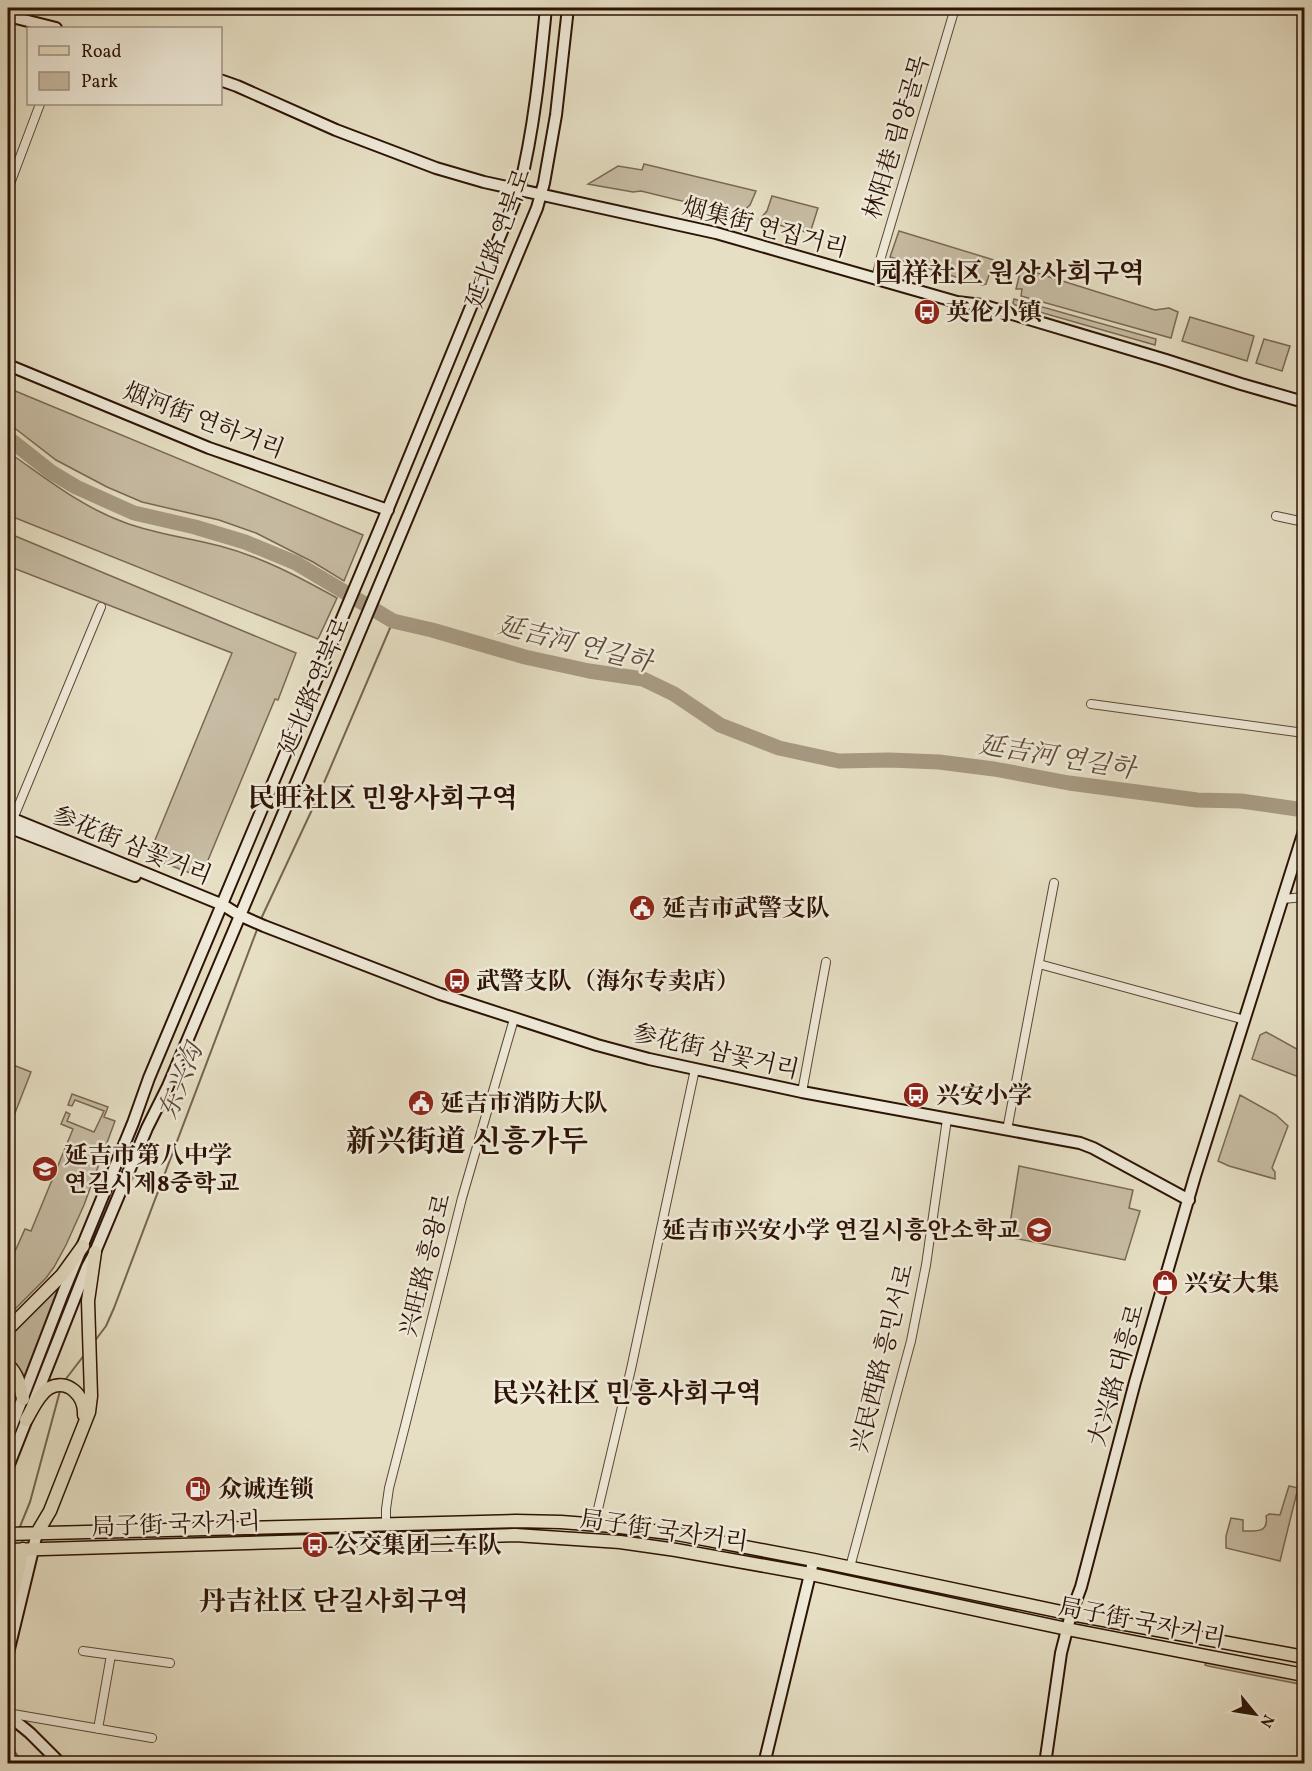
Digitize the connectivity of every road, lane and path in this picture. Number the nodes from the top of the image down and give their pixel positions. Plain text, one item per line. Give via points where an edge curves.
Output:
1 (546, 8) edge
2 (568, 8) edge
3 (956, 8) edge
4 (8, 16) edge
5 (52, 27) edge
6 (222, 81) edge
7 (40, 105) edge
8 (8, 189) edge
9 (519, 190) junction
10 (541, 195) junction
11 (876, 279) junction
12 (8, 365) edge
13 (1305, 402) edge
14 (388, 510) junction
15 (1276, 516) dead end
16 (1305, 522) edge
17 (101, 607) dead end
18 (1091, 704) dead end
19 (1305, 733) edge
20 (9, 825) edge
21 (1305, 831) edge
22 (1054, 883) dead end
23 (1305, 897) edge
24 (1283, 899) junction
25 (221, 908) junction
26 (239, 915) junction
27 (826, 962) dead end
28 (1039, 964) junction
29 (514, 1019) junction
30 (1245, 1020) junction
31 (695, 1070) junction
32 (802, 1092) junction
33 (947, 1119) junction
34 (1007, 1130) junction
35 (1189, 1200) junction
36 (89, 1249) junction
37 (8, 1329) edge
38 (8, 1365) edge
39 (23, 1399) junction
40 (26, 1420) junction
41 (8, 1436) edge
42 (8, 1467) edge
43 (386, 1524) junction
44 (598, 1525) junction
45 (33, 1533) junction
46 (8, 1534) edge
47 (21, 1549) edge
48 (814, 1560) junction
49 (850, 1567) junction
50 (810, 1575) junction
51 (8, 1614) edge
52 (1071, 1614) junction
53 (1067, 1629) junction
54 (83, 1651) dead end
55 (8, 1653) edge
56 (111, 1655) junction
57 (1305, 1657) edge
58 (170, 1663) dead end
59 (1305, 1674) edge
60 (8, 1715) edge
61 (98, 1729) junction
62 (152, 1738) dead end
63 (61, 1764) edge
64 (764, 1764) edge
65 (1045, 1764) edge

1 - 9 main road, 延北路 연북로 via 533,120
2 - 10 main road, 延北路 연북로 via 559,94
3 - 11 street, 林阳巷 림양골목
4 - 5 main road
6 - 9 main road, 烟集街 연집거리 via 436,168
7 - 8 street
9 - 10 main road, 烟集街 연집거리
9 - 14 main road, 延北路 연북로
10 - 11 main road, 烟集街 연집거리 via 716,233
10 - 26 main road, 延北路 연북로
11 - 13 main road, 烟集街 연집거리 via 957,302 982,305
12 - 14 main road, 烟河街 연하거리 via 209,448
14 - 25 main road, 延北路 연북로
15 - 16 street
17 - 20 street
18 - 19 street
20 - 25 main road, 参花街 삼꽃거리
21 - 24 main road, 大兴路 대흥로
22 - 28 street
23 - 24 street
24 - 30 main road, 大兴路 대흥로
25 - 26 main road, 参花街 삼꽃거리
25 - 36 main road, 延北路 연북로 via 149,1078
26 - 29 main road, 参花街 삼꽃거리
26 - 36 main road, 延北路 연북로 via 168,1086
27 - 32 street
28 - 30 street
28 - 34 street
29 - 31 main road, 参花街 삼꽃거리
29 - 43 street, 兴旺路 흥왕로 via 462,1198 389,1488
30 - 35 main road, 大兴路 대흥로
31 - 32 main road, 参花街 삼꽃거리
31 - 44 street via 598,1509
32 - 33 main road, 参花街 삼꽃거리
33 - 34 main road, 参花街 삼꽃거리
33 - 49 street, 兴民西路 흥민서로 via 911,1341
34 - 35 main road, 参花街 삼꽃거리 via 1093,1148
35 - 52 main road, 大兴路 대흥로
36 - 37 main road
36 - 39 main road, 延北路 연북로 via 63,1293
36 - 40 main road, 延北路 연북로 via 87,1267
36 - 45 main road via 89,1412 50,1511
38 - 39 main road via 20,1384
39 - 41 main road, 延北路 연북로
40 - 42 main road, 延北路 연북로
40 - 45 main road via 49,1388 64,1386 74,1390 83,1404 84,1416
43 - 44 main road, 局子街 국자거리 via 516,1521
43 - 45 main road, 局子街 국자거리
44 - 48 main road, 局子街 국자거리 via 677,1534
45 - 46 main road, 局子街 국자거리
45 - 47 main road
47 - 50 main road, 局子街 국자거리 via 526,1536 620,1542
47 - 51 main road
47 - 55 main road
48 - 49 main road, 局子街 국자거리
48 - 50 main road
49 - 52 main road, 局子街 국자거리
50 - 53 main road, 局子街 국자거리
50 - 64 main road
52 - 53 main road, 大兴路 대흥로
52 - 57 main road, 局子街 국자거리
53 - 59 main road, 局子街 국자거리
53 - 65 main road, 大兴路 대흥로
54 - 56 street
56 - 58 street
56 - 61 street
60 - 61 street
60 - 63 main road
61 - 62 street

